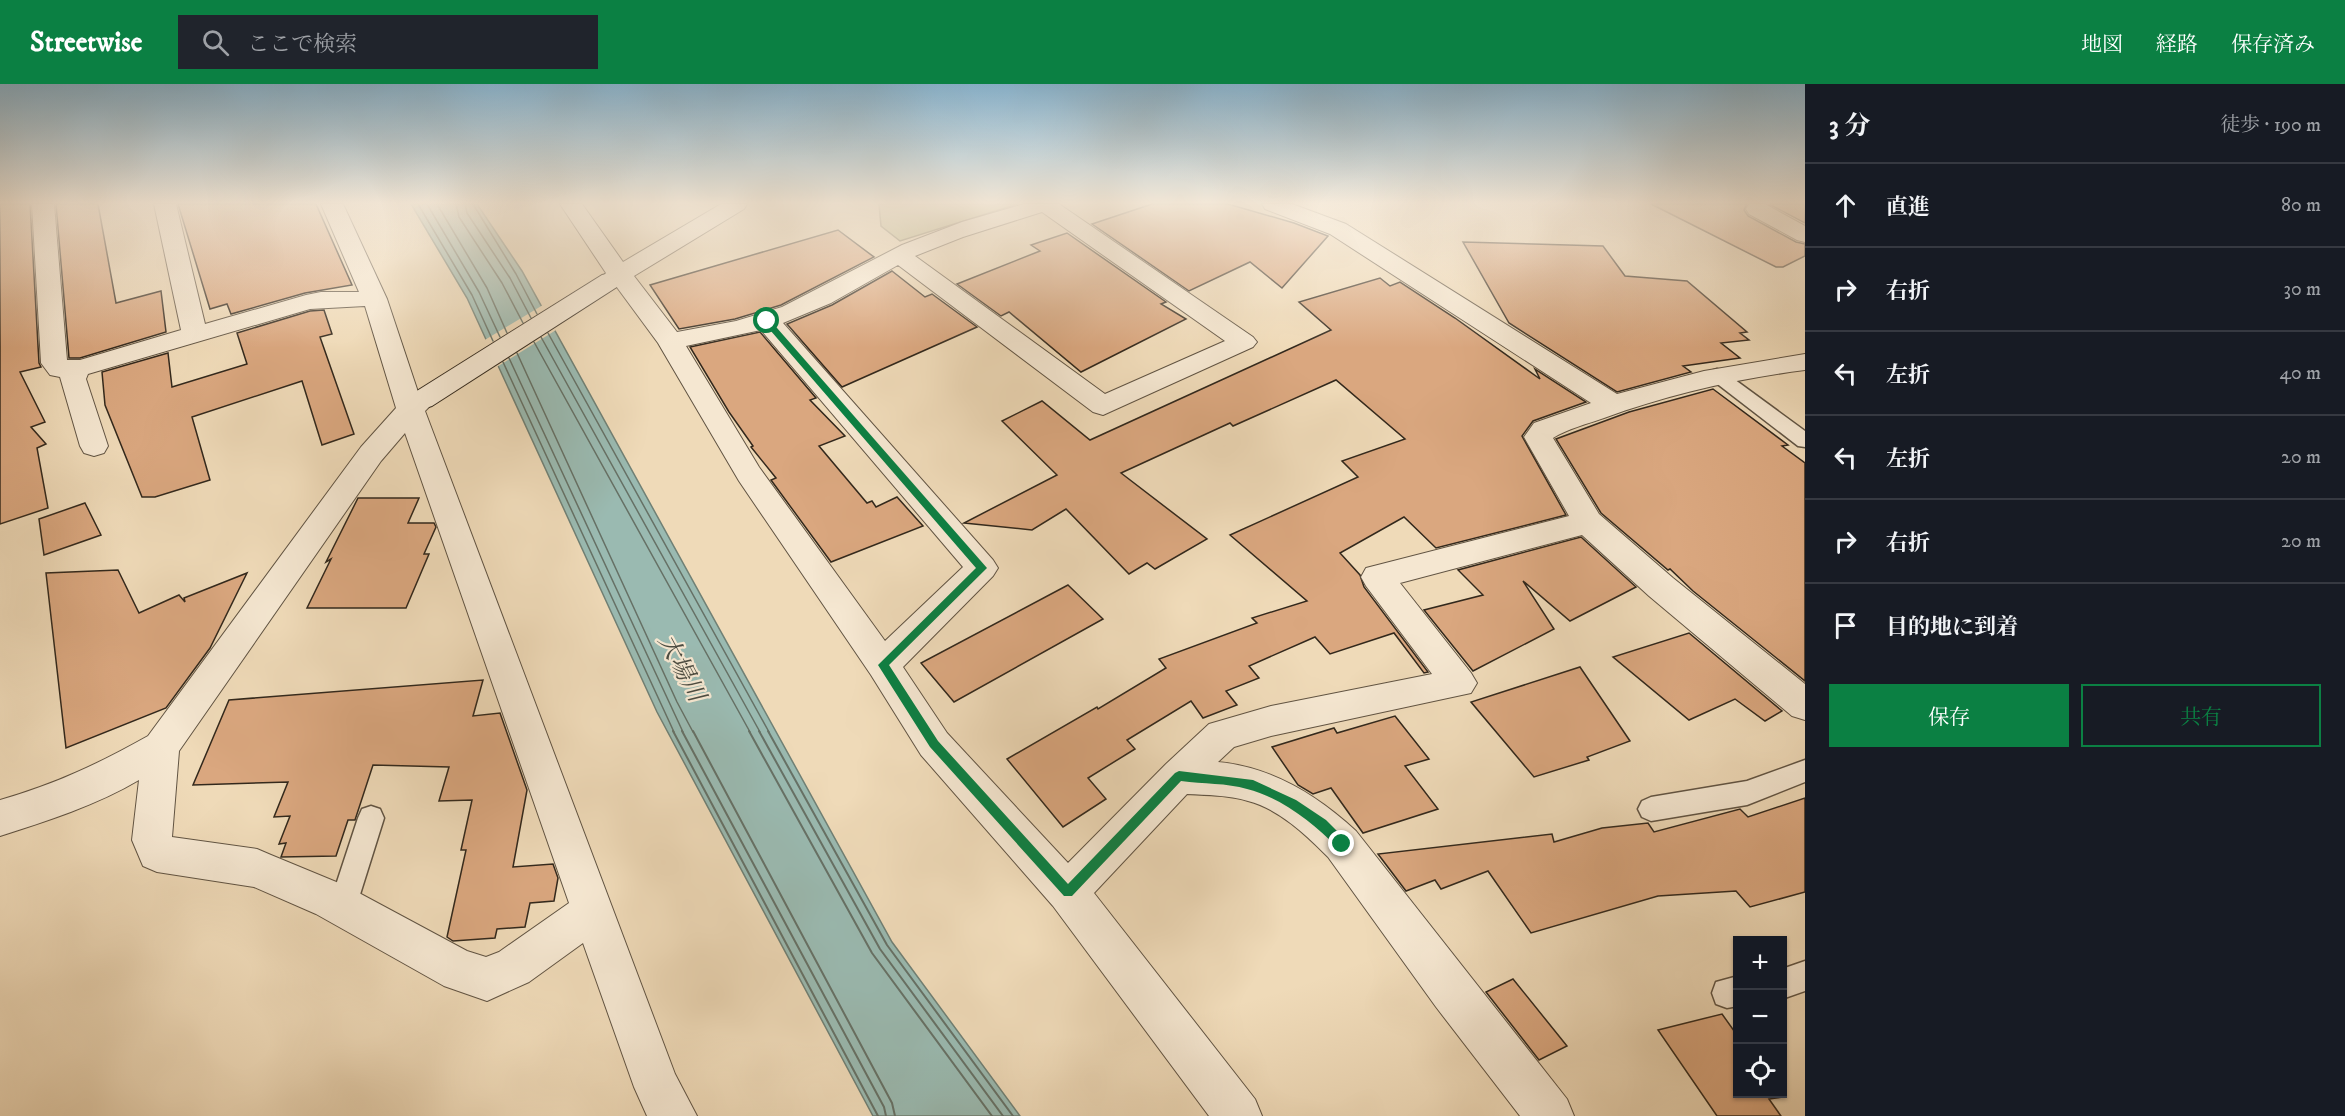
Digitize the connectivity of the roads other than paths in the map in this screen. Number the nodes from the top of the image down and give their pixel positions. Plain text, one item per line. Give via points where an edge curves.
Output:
1 (46, 252) edge
2 (176, 252) edge
3 (354, 252) edge
4 (600, 252) edge
5 (657, 252) edge
6 (906, 252) edge
7 (1115, 252) edge
8 (1376, 252) edge
9 (899, 255) junction
10 (615, 278) junction
11 (375, 299) junction
12 (767, 321) junction
13 (195, 335) junction
14 (670, 341) junction
15 (1805, 362) edge
16 (76, 369) junction
17 (1718, 375) junction
18 (1611, 403) junction
19 (416, 405) junction
20 (1805, 441) edge
21 (94, 446) dead end
22 (1588, 522) junction
23 (883, 665) junction
24 (1805, 705) edge
25 (161, 747) junction
26 (1805, 771) edge
27 (1179, 776) junction
28 (1651, 809) dead end
29 (0, 818) edge
30 (371, 818) dead end
31 (1068, 892) junction
32 (340, 905) junction
33 (593, 911) junction
34 (1805, 976) edge
35 (1787, 982) edge
36 (674, 1116) edge
37 (1238, 1116) edge
38 (1550, 1116) edge

1 - 16 street via 54,363 58,369
2 - 13 street
3 - 11 street
4 - 10 street
5 - 10 street
6 - 9 street
7 - 9 street via 1244,342 1102,406
8 - 18 street
9 - 12 street via 806,305
10 - 14 street
10 - 19 street
11 - 13 street via 314,300
11 - 19 street
12 - 14 street
12 - 23 street via 982,568
13 - 16 street
14 - 23 street via 749,474
15 - 17 street
16 - 21 street via 73,379
17 - 18 street
17 - 20 lane
18 - 22 street via 1544,430 1539,437
19 - 25 street via 371,454
19 - 33 street
22 - 24 street
22 - 27 street via 1377,577 1459,683 1271,721 1222,735
23 - 31 street via 934,744
25 - 29 street via 110,777
25 - 32 street via 152,840 157,852 256,868
26 - 28 lane via 1747,793
27 - 31 street
27 - 38 street via 1249,784 1292,804 1322,824 1342,844
30 - 32 lane
31 - 37 street
32 - 33 street via 459,971 488,979 514,967
33 - 36 street via 657,1087
34 - 35 lane

